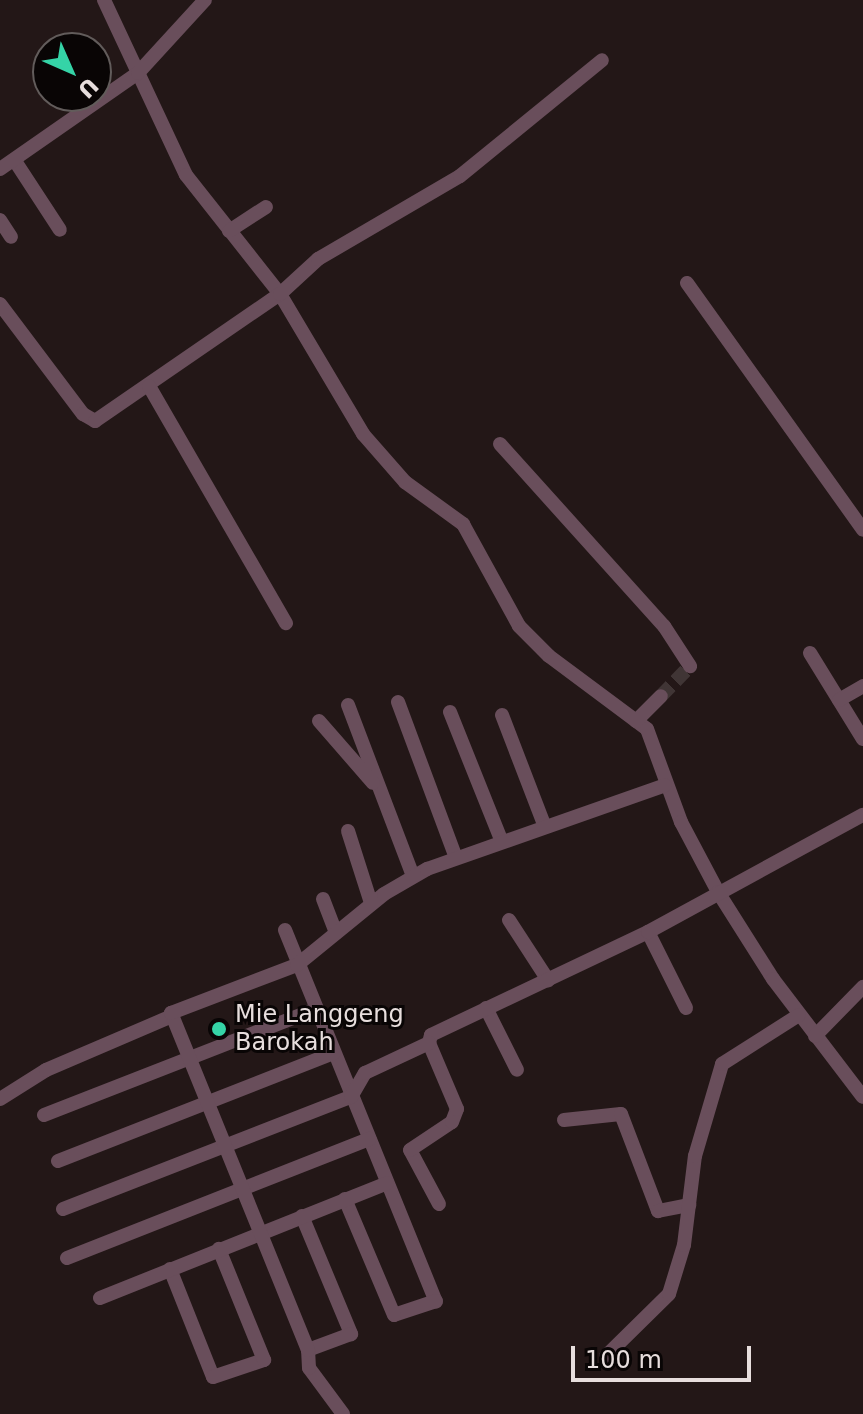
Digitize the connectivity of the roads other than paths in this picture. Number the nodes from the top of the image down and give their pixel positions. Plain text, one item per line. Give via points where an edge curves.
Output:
1 (104, 0) edge
2 (205, 0) edge
3 (602, 60) dead end
4 (138, 73) junction
5 (15, 161) junction
6 (0, 169) edge
7 (266, 207) dead end
8 (0, 220) edge
9 (60, 230) dead end
10 (229, 231) junction
11 (11, 237) dead end
12 (687, 283) dead end
13 (280, 294) junction
14 (0, 304) edge
15 (149, 386) junction
16 (500, 444) dead end
17 (863, 530) edge
18 (286, 623) dead end
19 (810, 653) dead end
20 (690, 666) dead end
21 (863, 686) edge
22 (661, 696) tunnel mouth
23 (839, 700) junction
24 (398, 702) dead end
25 (348, 705) dead end
26 (450, 712) dead end
27 (502, 715) dead end
28 (319, 721) dead end
29 (636, 721) junction
30 (863, 739) edge
31 (665, 785) junction
32 (381, 793) junction
33 (863, 815) edge
34 (545, 827) junction
35 (348, 831) dead end
36 (502, 842) junction
37 (456, 858) junction
38 (413, 876) junction
39 (718, 892) junction
40 (323, 899) dead end
41 (371, 903) junction
42 (509, 920) dead end
43 (285, 930) dead end
44 (648, 932) junction
45 (336, 933) junction
46 (297, 965) junction
47 (548, 980) junction
48 (863, 987) edge
49 (486, 1008) junction
50 (686, 1008) dead end
51 (316, 1009) junction
52 (799, 1015) junction
53 (172, 1016) junction
54 (815, 1036) junction
55 (429, 1043) junction
56 (334, 1053) junction
57 (188, 1056) junction
58 (517, 1070) dead end
59 (351, 1097) junction
60 (863, 1097) edge
61 (1, 1098) edge
62 (206, 1100) junction
63 (44, 1115) dead end
64 (564, 1120) dead end
65 (369, 1139) junction
66 (224, 1144) junction
67 (58, 1161) dead end
68 (387, 1183) junction
69 (242, 1188) junction
70 (345, 1199) junction
71 (439, 1204) dead end
72 (689, 1205) junction
73 (63, 1209) dead end
74 (302, 1216) junction
75 (260, 1232) junction
76 (219, 1249) junction
77 (67, 1258) dead end
78 (170, 1269) junction
79 (100, 1298) dead end
80 (308, 1350) junction
81 (606, 1356) dead end
82 (343, 1414) edge

1 - 4 street
2 - 4 street
3 - 13 street via 460,176 318,259
4 - 5 street
4 - 10 street via 186,175
5 - 6 street
5 - 9 street
7 - 10 street
8 - 11 street
10 - 13 street
12 - 17 street
13 - 15 street
13 - 29 street via 363,434 405,482 463,524 519,626 549,656
14 - 15 street via 89,421
15 - 18 street
16 - 20 street via 664,626
19 - 23 street
21 - 23 street
22 - 29 street
23 - 30 street
24 - 37 street
25 - 32 street
26 - 36 street
27 - 34 street
28 - 32 street
29 - 31 street via 653,740
31 - 34 street
31 - 39 street
32 - 38 street
33 - 39 street
34 - 36 street
35 - 41 street
36 - 37 street
37 - 38 street
38 - 41 street
39 - 44 street
39 - 52 street
40 - 45 street
41 - 45 street
42 - 47 street
43 - 46 street
44 - 47 street
44 - 50 street
45 - 46 street
46 - 51 street
46 - 53 street
47 - 49 street
48 - 54 street
49 - 55 street via 438,1030
49 - 58 street
51 - 56 street
51 - 57 street
52 - 54 street
52 - 72 street via 722,1064 695,1156
53 - 57 street
53 - 61 street via 46,1070
54 - 60 street
55 - 59 street via 365,1073
55 - 71 street via 457,1109 452,1122 410,1150
56 - 59 street
56 - 62 street
57 - 62 street
57 - 63 street
59 - 65 street
59 - 66 street
62 - 66 street
62 - 67 street
64 - 72 street via 621,1114 658,1211
65 - 68 street
65 - 69 street
66 - 69 street
66 - 73 street
68 - 70 street
68 - 70 street via 436,1301 394,1315
69 - 75 street
69 - 77 street
70 - 74 street
72 - 81 street via 669,1294
74 - 75 street
74 - 80 street via 351,1334
75 - 76 street
75 - 80 street
76 - 78 street
76 - 78 street via 264,1360 213,1377
78 - 79 street
80 - 82 street via 309,1368

